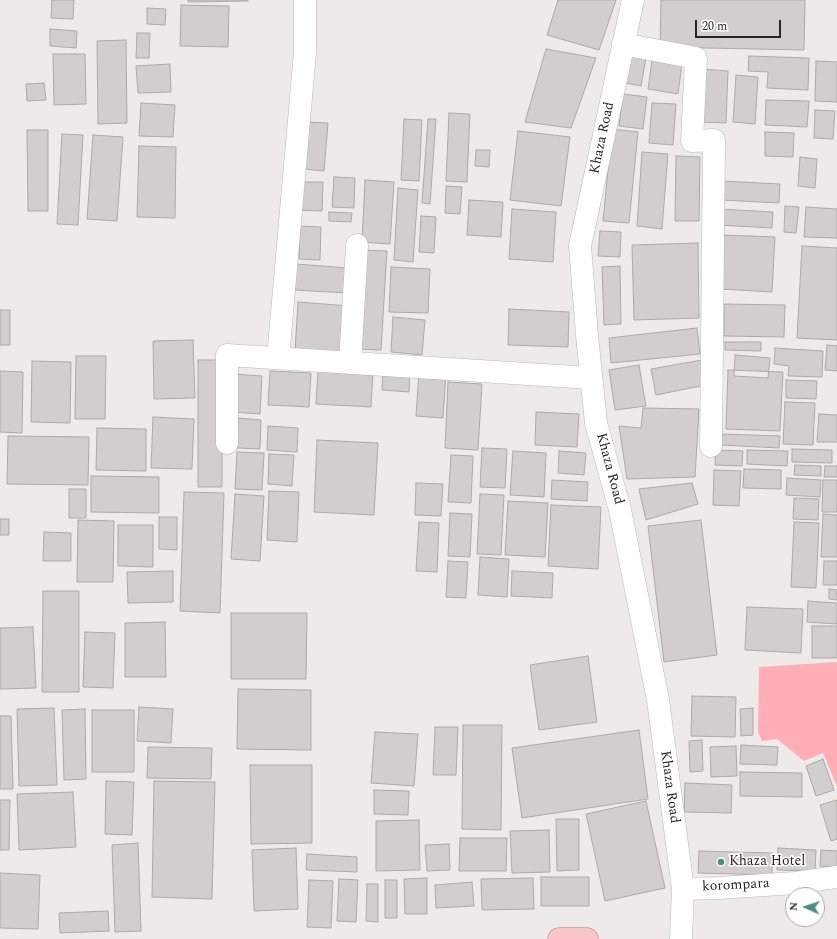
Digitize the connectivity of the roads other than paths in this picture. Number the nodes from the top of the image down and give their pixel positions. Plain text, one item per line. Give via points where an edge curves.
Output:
1 (306, 0) edge
2 (632, 0) edge
3 (623, 44) junction
4 (357, 245) dead end
5 (278, 358) junction
6 (350, 363) junction
7 (591, 378) junction
8 (227, 443) dead end
9 (711, 446) dead end
10 (837, 877) edge
11 (683, 889) junction
12 (559, 939) edge
13 (587, 939) edge
14 (682, 939) edge

1 - 5 street via 305,52
2 - 3 street, Khaza Road
3 - 7 street, Khaza Road via 580,246
3 - 9 street via 696,58 692,141 714,140
4 - 6 street
5 - 6 street
5 - 8 street via 227,355
6 - 7 street
7 - 11 street, Khaza Road via 596,423 620,510 658,700
10 - 11 street, korompara via 788,883
11 - 14 street, Khaza Road
12 - 13 main road

